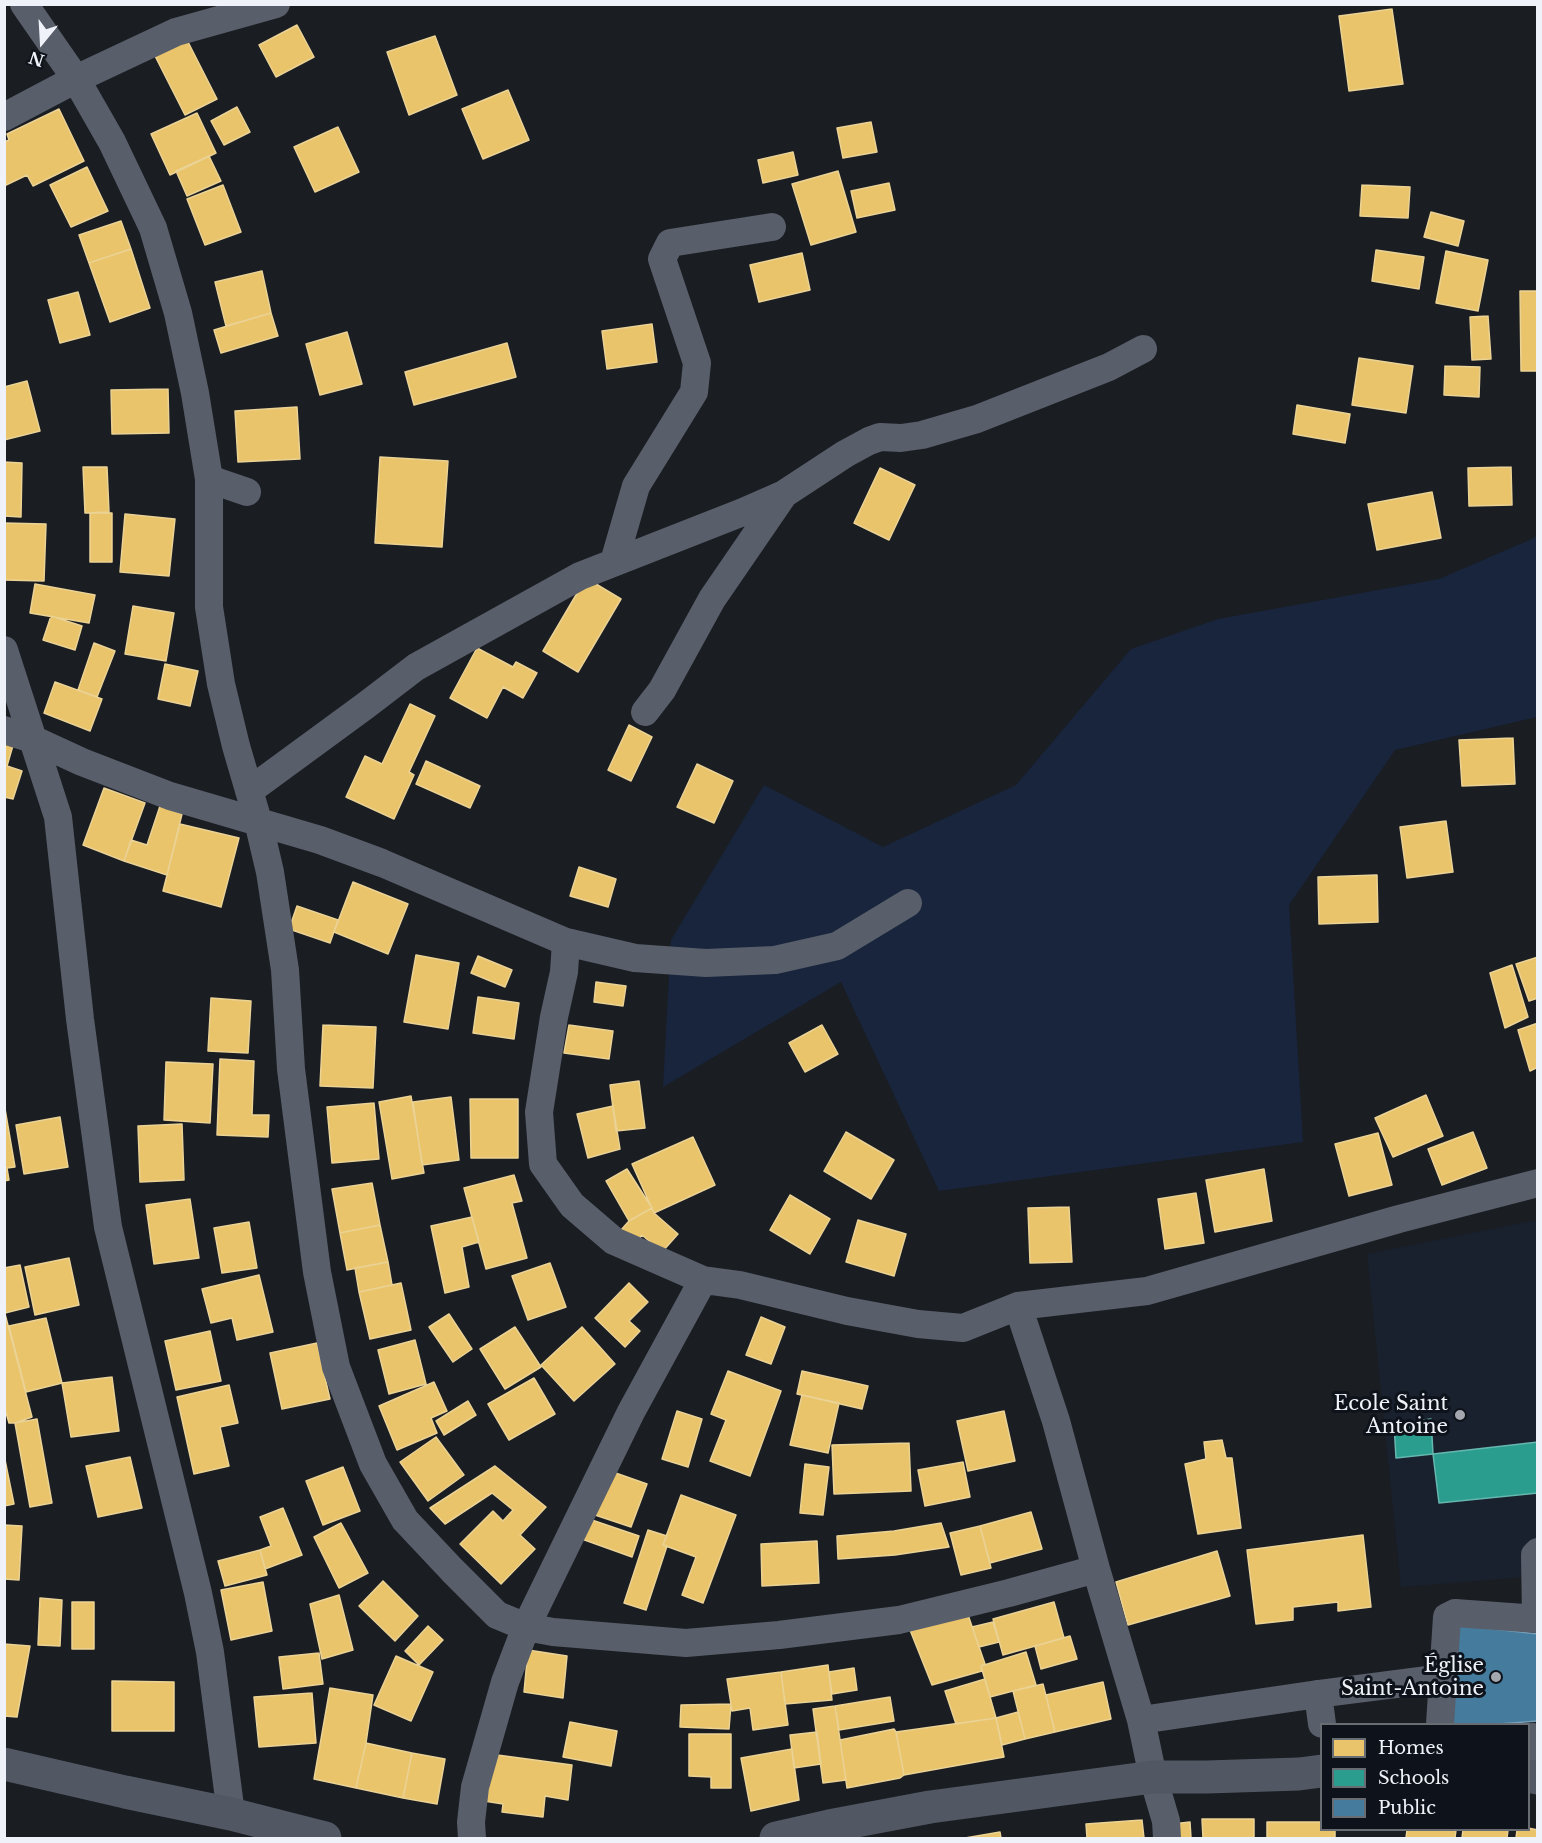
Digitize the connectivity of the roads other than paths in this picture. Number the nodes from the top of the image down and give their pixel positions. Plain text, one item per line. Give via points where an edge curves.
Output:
1 (24, 4) edge
2 (276, 4) edge
3 (76, 79) junction
4 (4, 117) edge
5 (772, 227) dead end
6 (1143, 349) dead end
7 (209, 479) junction
8 (248, 492) dead end
9 (784, 494) junction
10 (614, 562) junction
11 (4, 650) edge
12 (645, 712) dead end
13 (4, 730) edge
14 (32, 739) junction
15 (249, 791) junction
16 (258, 821) junction
17 (908, 903) dead end
18 (566, 942) junction
19 (1538, 1183) edge
20 (703, 1280) junction
21 (1018, 1306) junction
22 (1538, 1552) edge
23 (1096, 1569) junction
24 (1537, 1619) edge
25 (526, 1627) junction
26 (1443, 1678) junction
27 (1318, 1694) junction
28 (1141, 1720) junction
29 (1322, 1723) edge
30 (1440, 1723) edge
31 (1533, 1736) edge
32 (4, 1764) edge
33 (1320, 1771) edge
34 (1532, 1776) edge
35 (1153, 1777) junction
36 (231, 1814) junction
37 (325, 1839) edge
38 (472, 1839) edge
39 (776, 1839) edge
40 (1167, 1839) edge

1 - 3 street
2 - 3 street via 176,32
3 - 4 street
3 - 7 street via 112,142 153,228 178,313
5 - 10 street via 670,243 662,259 697,363 694,392 636,486
6 - 9 street via 977,419 922,435 869,441
7 - 8 street
7 - 15 street via 209,607 221,684
9 - 10 street
9 - 12 street via 712,599 662,690
10 - 15 street via 580,576 416,667
11 - 14 street
13 - 14 street
14 - 16 street via 170,796
14 - 36 street via 58,817 108,1227 205,1628
15 - 16 street
16 - 18 street via 382,863
16 - 25 street via 285,970 291,1069 315,1261 336,1367 372,1464 405,1520 497,1615
17 - 18 street via 837,946 775,960 706,963 635,958
18 - 20 street via 539,1112 543,1164 572,1205 614,1241
19 - 21 street via 1147,1290
20 - 21 street via 918,1324 963,1328
20 - 25 street via 631,1412
21 - 23 street via 1056,1420
22 - 24 street
23 - 25 street via 899,1620 779,1635 686,1643
23 - 28 street
24 - 26 street via 1450,1614
25 - 38 street via 505,1682 475,1787
26 - 27 street
26 - 30 street
27 - 28 street
27 - 29 street
28 - 35 street
31 - 34 street
32 - 36 main road
33 - 35 main road
35 - 39 main road via 930,1807
35 - 40 street
36 - 37 main road

